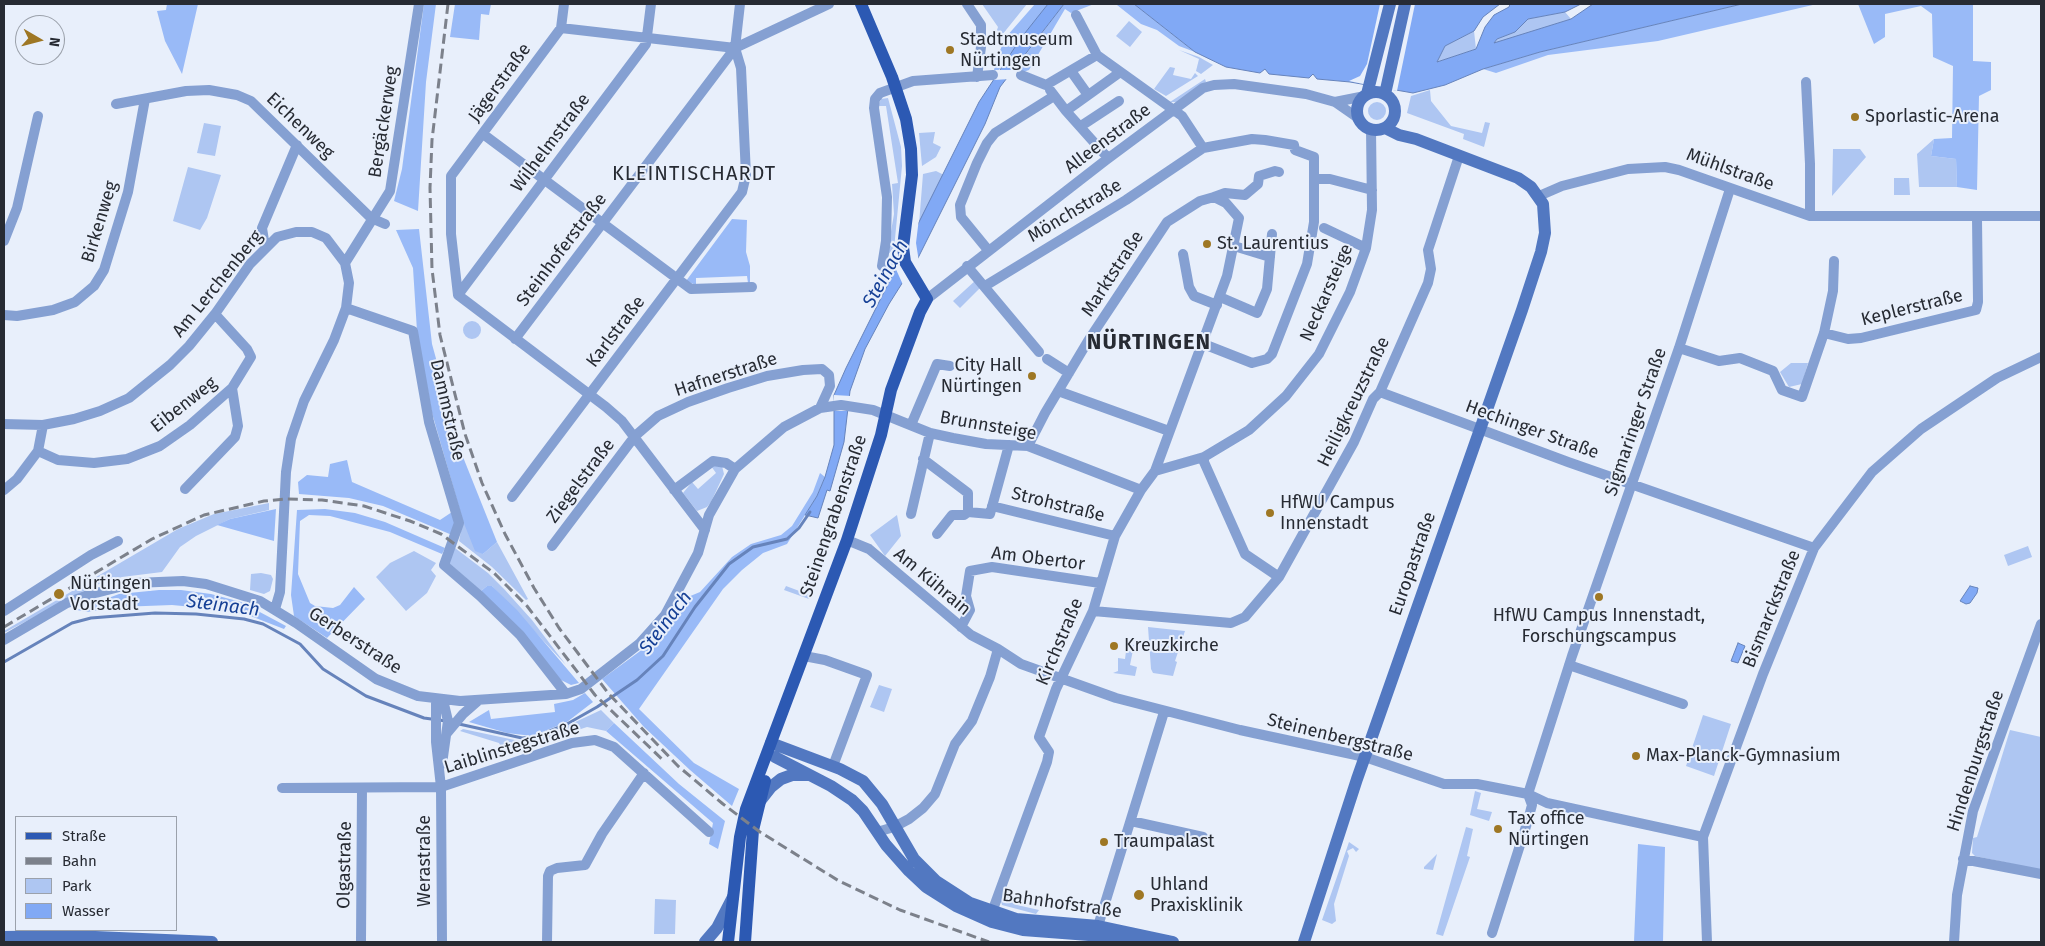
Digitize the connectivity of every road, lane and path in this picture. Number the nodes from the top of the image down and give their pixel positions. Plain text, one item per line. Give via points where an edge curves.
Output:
1 (418, 4) edge
2 (564, 4) edge
3 (651, 4) edge
4 (740, 4) edge
5 (829, 4) edge
6 (861, 4) edge
7 (967, 4) edge
8 (1390, 4) edge
9 (1405, 4) edge
10 (1076, 15) dead end
11 (561, 28) junction
12 (647, 38) junction
13 (735, 48) junction
14 (1097, 56) junction
15 (1071, 71) junction
16 (1119, 73) junction
17 (992, 75) dead end
18 (1022, 75) dead end
19 (977, 77) junction
20 (1806, 82) dead end
21 (1046, 85) junction
22 (895, 87) junction
23 (1366, 93) junction
24 (1386, 93) junction
25 (1088, 95) junction
26 (1054, 96) junction
27 (145, 99) junction
28 (1119, 101) dead end
29 (1335, 102) junction
30 (116, 104) dead end
31 (1174, 110) junction
32 (1066, 111) junction
33 (38, 116) dead end
34 (1394, 116) junction
35 (1358, 118) junction
36 (1081, 126) junction
37 (1385, 128) junction
38 (1371, 129) junction
39 (483, 134) junction
40 (1416, 138) junction
41 (297, 145) junction
42 (1203, 148) junction
43 (1459, 156) junction
44 (1108, 158) junction
45 (1279, 172) dead end
46 (1314, 179) junction
47 (544, 180) junction
48 (1730, 189) junction
49 (1372, 190) junction
50 (1539, 196) junction
51 (1214, 197) junction
52 (1810, 216) junction
53 (2041, 216) edge
54 (372, 218) junction
55 (1977, 218) junction
56 (385, 224) dead end
57 (602, 224) junction
58 (1320, 225) junction
59 (1272, 234) dead end
60 (4, 241) edge
61 (1234, 246) junction
62 (265, 248) junction
63 (1366, 248) junction
64 (988, 250) junction
65 (1183, 254) dead end
66 (1270, 257) junction
67 (1834, 261) dead end
68 (345, 263) junction
69 (882, 266) dead end
70 (967, 266) junction
71 (676, 279) junction
72 (985, 286) junction
73 (752, 287) dead end
74 (458, 295) junction
75 (927, 300) junction
76 (1218, 301) junction
77 (346, 308) junction
78 (4, 314) edge
79 (215, 314) junction
80 (1824, 333) junction
81 (515, 339) junction
82 (1201, 343) junction
83 (1679, 348) junction
84 (2041, 357) edge
85 (950, 366) dead end
86 (1069, 373) junction
87 (232, 388) junction
88 (1058, 391) junction
89 (1380, 392) junction
90 (589, 394) junction
91 (820, 408) junction
92 (885, 414) junction
93 (4, 424) edge
94 (43, 425) junction
95 (911, 425) junction
96 (1480, 428) junction
97 (1169, 431) junction
98 (930, 433) junction
99 (635, 436) junction
100 (1009, 446) junction
101 (1028, 446) junction
102 (38, 451) junction
103 (1204, 457) junction
104 (923, 459) junction
105 (735, 469) junction
106 (1155, 471) junction
107 (1632, 485) junction
108 (185, 489) dead end
109 (4, 490) edge
110 (674, 490) junction
111 (1141, 490) junction
112 (512, 497) dead end
113 (992, 506) junction
114 (968, 512) junction
115 (911, 514) dead end
116 (705, 530) junction
117 (937, 534) dead end
118 (1116, 536) junction
119 (847, 540) junction
120 (118, 541) dead end
121 (552, 546) dead end
122 (1814, 548) junction
123 (1279, 577) junction
124 (1100, 583) junction
125 (275, 609) junction
126 (4, 610) edge
127 (1093, 611) junction
128 (2041, 624) edge
129 (961, 627) junction
130 (4, 640) edge
131 (998, 649) junction
132 (804, 656) junction
133 (1569, 665) junction
134 (1061, 678) junction
135 (566, 694) junction
136 (440, 700) junction
137 (479, 700) junction
138 (1683, 704) dead end
139 (442, 712) junction
140 (1164, 712) junction
141 (447, 733) junction
142 (771, 743) junction
143 (775, 757) junction
144 (1365, 758) junction
145 (837, 767) junction
146 (644, 773) junction
147 (812, 775) junction
148 (441, 783) junction
149 (831, 786) junction
150 (282, 788) dead end
151 (362, 788) junction
152 (1528, 794) junction
153 (758, 805) junction
154 (1131, 821) junction
155 (894, 827) junction
156 (709, 832) dead end
157 (876, 832) junction
158 (1202, 837) dead end
159 (1703, 837) junction
160 (1963, 859) junction
161 (2041, 874) edge
162 (734, 895) junction
163 (992, 912) junction
164 (1098, 926) junction
165 (1072, 933) junction
166 (1492, 933) dead end
167 (4, 937) edge
168 (72, 939) edge
169 (212, 942) edge
170 (360, 942) edge
171 (442, 942) edge
172 (547, 942) edge
173 (705, 942) edge
174 (728, 942) edge
175 (744, 942) edge
176 (1136, 942) edge
177 (1173, 942) edge
178 (1304, 942) edge
179 (1707, 942) edge
180 (1954, 942) edge

1 - 54 street, Bergäckerweg via 390,190
2 - 11 street, Jägerstraße
3 - 12 street, Wilhelmstraße
4 - 13 street
5 - 13 street, Steinhoferstraße
6 - 22 main road
7 - 19 street via 981,25
8 - 23 street
9 - 24 street
10 - 14 street
11 - 12 street
11 - 39 street, Jägerstraße
12 - 13 street
12 - 47 street, Wilhelmstraße via 646,44
13 - 57 street, Steinhoferstraße
13 - 71 street, Karlstraße via 741,68 744,186
14 - 15 street
14 - 16 street
15 - 21 street
15 - 25 street
16 - 25 street
16 - 31 street
17 - 19 street
18 - 21 street
19 - 22 street via 913,81
20 - 52 street
21 - 26 street
22 - 69 street via 880,93 874,108 887,197
22 - 75 main road via 906,119 911,149 910,206 903,247 905,262
23 - 24 street
23 - 29 street, Alleenstraße
23 - 35 street via 1357,110
24 - 34 street via 1394,104
25 - 32 street
26 - 32 street
26 - 64 street via 996,133 977,163 960,205 961,217
27 - 30 street, Eichenweg
27 - 41 street, Eichenweg via 186,91 209,90 237,95 252,101
27 - 78 street, Birkenweg via 128,192 104,270 94,286 76,302 53,310 17,316
28 - 36 street
29 - 31 street, Alleenstraße via 1291,91 1224,83 1203,88
29 - 35 street, Alleenstraße
31 - 42 street via 1182,116
31 - 44 street, Alleenstraße
32 - 36 street
33 - 60 street via 17,208
34 - 37 street
34 - 40 street
35 - 38 street
36 - 44 street
37 - 38 street
37 - 40 street
38 - 49 street, Neckarsteige
39 - 47 street
39 - 74 street, Jägerstraße via 451,176 452,242
40 - 43 street
41 - 54 street, Eichenweg
41 - 62 street via 262,228
42 - 46 street, Mönchstraße via 1252,139 1294,144 1295,150 1314,158
42 - 72 street, Mönchstraße via 1126,200
43 - 50 street via 1518,178
43 - 89 street, Heiligkreuzstraße via 1428,250 1431,269 1428,283
44 - 64 street, Alleenstraße
45 - 51 street, Marktstraße via 1259,176 1258,184 1245,195 1225,193
46 - 49 street via 1330,179
46 - 58 street
47 - 57 street
47 - 74 street, Wilhelmstraße
48 - 50 street, Mühlstraße via 1679,170 1636,168 1562,186
48 - 52 street, Mühlstraße
48 - 83 street, Sigmaringer Straße
49 - 63 street, Neckarsteige via 1371,224
50 - 96 street, Europastraße via 1545,213 1541,252
51 - 61 street, Kirchstraße via 1226,203 1239,218
51 - 86 street, Marktstraße via 1200,201 1167,222
52 - 55 street, Mühlstraße
53 - 55 street, Mühlstraße
54 - 56 street, Eichenweg
54 - 68 street, Bergäckerweg
55 - 80 street, Keplerstraße via 1976,310 1861,338 1848,339
57 - 71 street
57 - 81 street, Steinhoferstraße
58 - 63 street
58 - 82 street via 1267,359 1252,363
59 - 66 street
61 - 66 street
61 - 76 street, Kirchstraße
62 - 68 street, Am Lerchenberg via 277,237 312,232 326,238
62 - 79 street, Am Lerchenberg
63 - 103 street, Neckarsteige via 1334,328 1308,370 1260,421
64 - 70 street, Alleenstraße
65 - 76 street via 1189,287 1194,296
66 - 76 street via 1267,289 1257,313
67 - 80 street via 1833,291
68 - 77 street, Am Lerchenberg via 349,283
70 - 72 street
70 - 75 street, Alleenstraße
71 - 73 street via 691,289
71 - 90 street, Karlstraße
72 - 86 street via 1043,356
74 - 81 street
75 - 92 main road, Steinengrabenstraße via 909,337
76 - 82 street, Kirchstraße
77 - 125 street, Am Lerchenberg via 304,401 291,439 286,472 280,592
77 - 135 street, Dammstraße via 413,331 429,422 459,523 444,562 520,635
79 - 87 street, Eibenweg via 251,357
79 - 94 street, Am Lerchenberg via 170,365 128,398 100,411
80 - 83 street via 1802,397 1782,390 1773,371 1740,358 1718,361
81 - 90 street
82 - 97 street, Kirchstraße
83 - 107 street, Sigmaringer Straße
84 - 122 street, Bismarckstraße via 1997,378 1921,429 1872,472
85 - 95 street via 937,364
86 - 88 street, Marktstraße
87 - 102 street, Eibenweg via 160,446 127,459 94,463 58,460
87 - 108 street via 238,426 235,436
88 - 97 street
88 - 101 street, Marktstraße
89 - 96 street, Hechinger Straße
89 - 123 street, Heiligkreuzstraße via 1372,399 1354,442
90 - 99 street via 617,416
90 - 112 street, Karlstraße
91 - 92 street, Gerberstraße via 850,406
91 - 99 street, Hafnerstraße via 830,386 829,375 822,369 803,370 767,376 688,402 658,416
91 - 105 street, Gerberstraße via 784,427
92 - 95 street, Brunnsteige
92 - 119 main road, Steinengrabenstraße
93 - 94 street, Am Lerchenberg
94 - 102 street
95 - 98 street, Brunnsteige
96 - 107 street, Hechinger Straße
96 - 144 street, Europastraße
97 - 106 street, Kirchstraße
98 - 100 street, Brunnsteige
98 - 104 street
99 - 110 street
99 - 121 street, Ziegelstraße
100 - 101 street, Brunnsteige
100 - 113 street
101 - 111 street, Brunnsteige
102 - 109 street via 17,479
103 - 106 street, Neckarsteige
103 - 123 street via 1245,554
104 - 114 street via 968,493
104 - 115 street
105 - 110 street via 726,463 713,461
105 - 116 street, Gerberstraße via 709,515
106 - 111 street, Kirchstraße
107 - 122 street, Hechinger Straße
107 - 133 street, Sigmaringer Straße
110 - 116 street
111 - 118 street, Kirchstraße
113 - 114 street, Strohstraße via 990,514
113 - 118 street, Strohstraße
114 - 117 street, Strohstraße via 952,515
116 - 135 street, Gerberstraße via 694,562 656,627 581,689
118 - 124 street, Kirchstraße
119 - 129 street, Am Kührain via 869,549
119 - 132 main road, Steinengrabenstraße
120 - 126 street
122 - 159 street, Bismarckstraße
123 - 127 street, Heiligkreuzstraße via 1245,617 1231,623
124 - 127 street, Kirchstraße
124 - 129 street, Am Obertor via 992,566 970,571 966,596 970,610
125 - 130 street, Gerberstraße via 244,595 206,584 135,583 67,603
125 - 136 street, Gerberstraße via 376,679
127 - 134 street, Kirchstraße
128 - 160 street, Hindenburgstraße via 1973,811
129 - 131 street, Am Kührain
131 - 134 street, Am Kührain via 1020,664
131 - 155 street via 972,721 955,744 935,794 923,808
132 - 142 main road, Steinengrabenstraße
132 - 145 street via 867,675
133 - 138 street
133 - 152 street, Sigmaringer Straße
134 - 140 street, Steinenbergstraße
134 - 163 street, Kirchstraße via 1040,737 1049,752 1047,762
135 - 137 street, Gerberstraße
136 - 137 street, Gerberstraße
136 - 139 street, Werastraße
137 - 141 street
139 - 141 street, Werastraße
139 - 148 street, Werastraße via 436,731
140 - 144 street, Steinenbergstraße
140 - 154 street
141 - 148 street, Werastraße
142 - 143 main road
142 - 145 street, Bahnhofstraße
142 - 162 main road, Steinengrabenstraße via 744,816
143 - 147 street, Bahnhofstraße
143 - 153 main road
144 - 152 street, Steinenbergstraße via 1444,784 1477,784
144 - 178 street, Europastraße
145 - 149 street
145 - 155 street, Bahnhofstraße via 868,786
146 - 148 street, Laiblinstegstraße via 614,747 600,741 584,741
146 - 156 street, Laiblinstegstraße
146 - 172 street via 584,866 550,871
147 - 149 street, Bahnhofstraße
147 - 153 street via 781,778 770,786
148 - 151 street, Laiblinstegstraße
148 - 171 street, Werastraße
149 - 157 street, Bahnhofstraße via 858,805
150 - 151 street, Laiblinstegstraße
151 - 170 street, Olgastraße
152 - 159 street, Steinenbergstraße via 1547,803
152 - 166 street, Sigmaringer Straße via 1532,805
153 - 175 main road
154 - 158 street
154 - 164 street
155 - 157 street
155 - 163 street, Bahnhofstraße via 914,859 936,881 958,897
157 - 165 street, Bahnhofstraße via 909,871 956,906 992,922 1023,930
159 - 179 street, Bismarckstraße
160 - 161 street
160 - 180 street, Hindenburgstraße
162 - 173 street via 717,928
162 - 174 main road, Steinengrabenstraße
163 - 164 street, Bahnhofstraße via 1024,920
164 - 165 street via 1094,931
164 - 177 street, Bahnhofstraße
165 - 176 street, Bahnhofstraße
167 - 168 street
168 - 169 street

